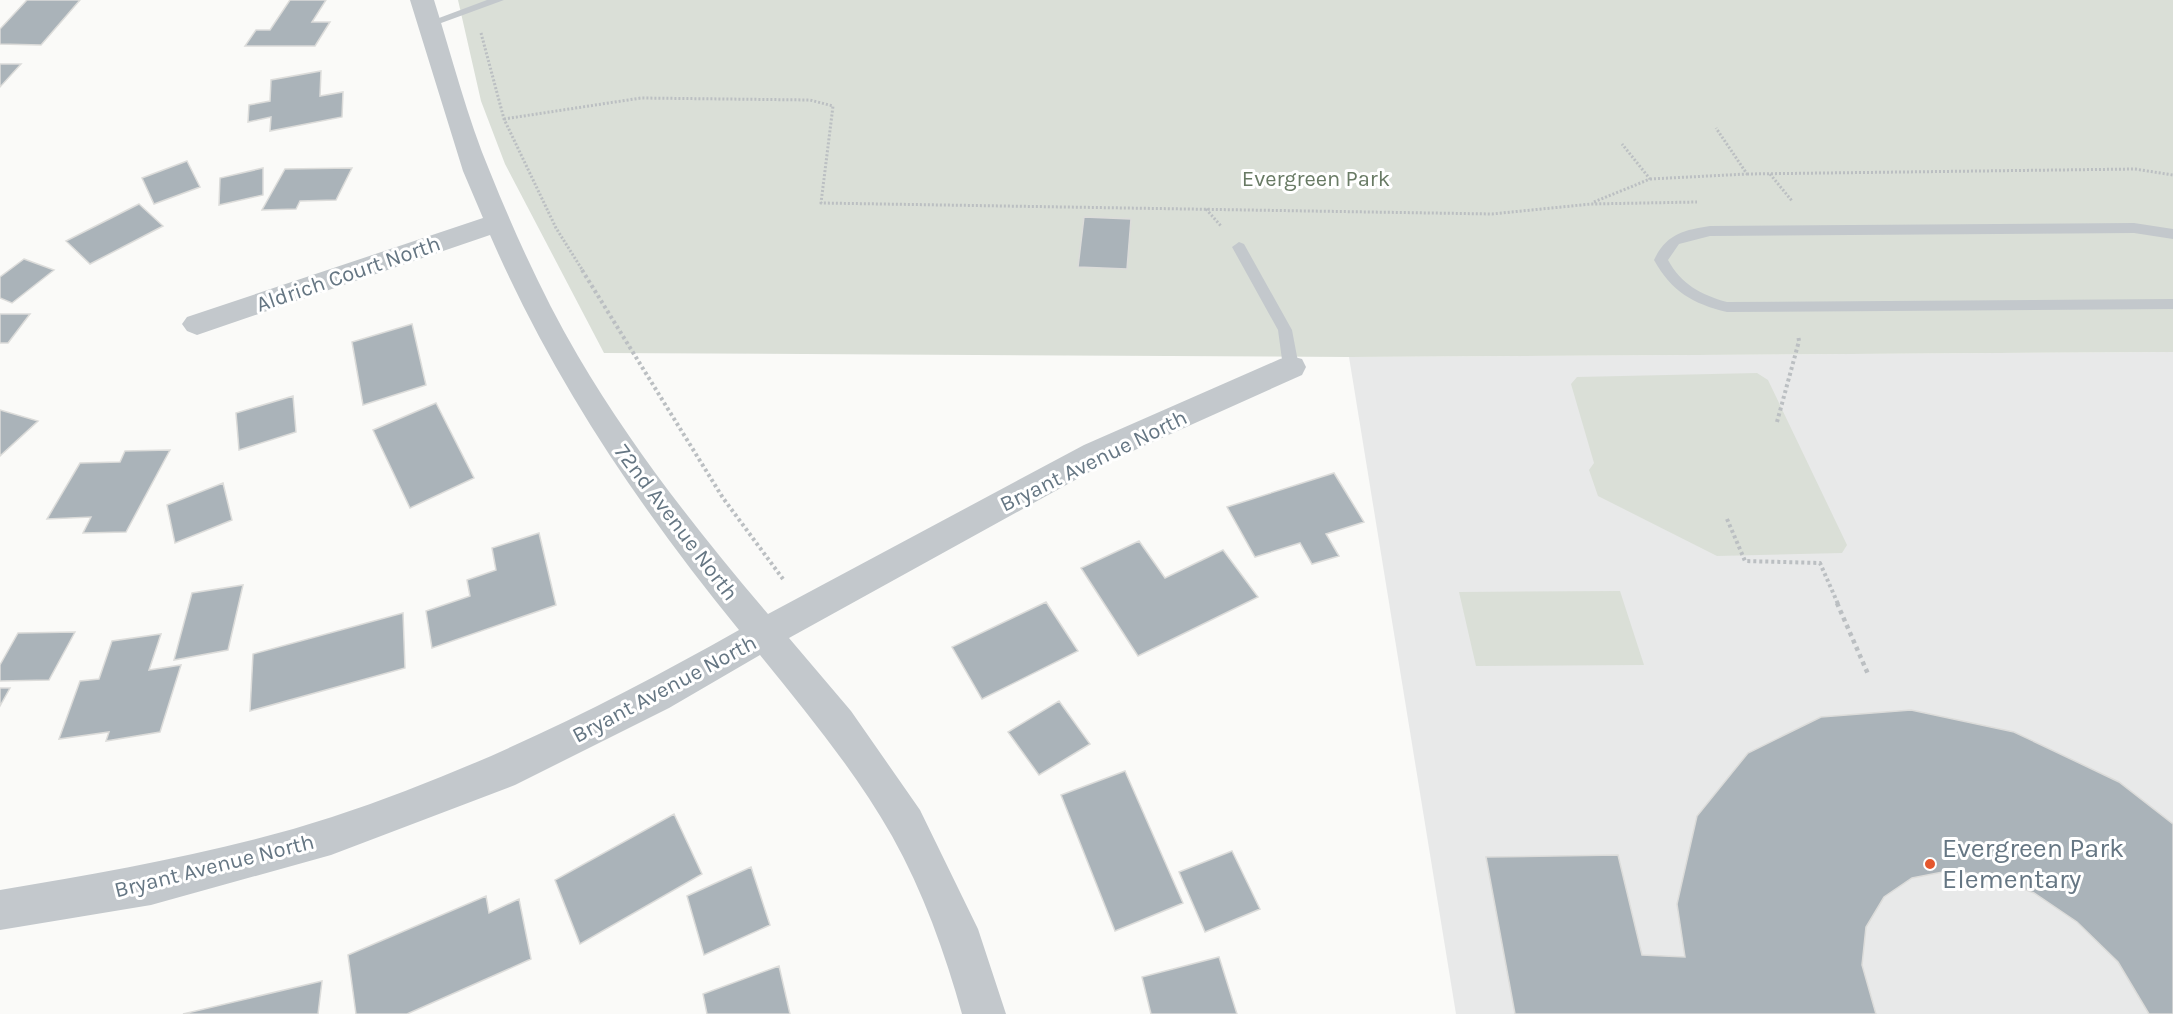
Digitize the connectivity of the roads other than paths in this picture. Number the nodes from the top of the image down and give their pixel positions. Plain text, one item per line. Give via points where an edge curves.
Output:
1 (498, 0) edge
2 (426, 12) edge
3 (499, 222) junction
4 (2173, 234) edge
5 (1239, 247) dead end
6 (2173, 304) edge
7 (197, 324) dead end
8 (1292, 367) joint
9 (764, 634) junction
10 (0, 910) edge
11 (984, 1014) edge

1 - 2 lane via 476,9
2 - 3 street, 72nd Avenue North via 476,171
3 - 7 street, Aldrich Court North
3 - 9 street, 72nd Avenue North via 565,360 622,450 711,571
4 - 6 lane via 2134,228 1710,231 1682,236 1666,246 1661,260 1683,291 1704,302 1727,307
5 - 8 lane via 1286,330
8 - 9 street, Bryant Avenue North via 1095,454
9 - 10 street, Bryant Avenue North via 656,696 501,772 332,836 151,885
9 - 11 street, 72nd Avenue North via 838,723 906,823 963,944

